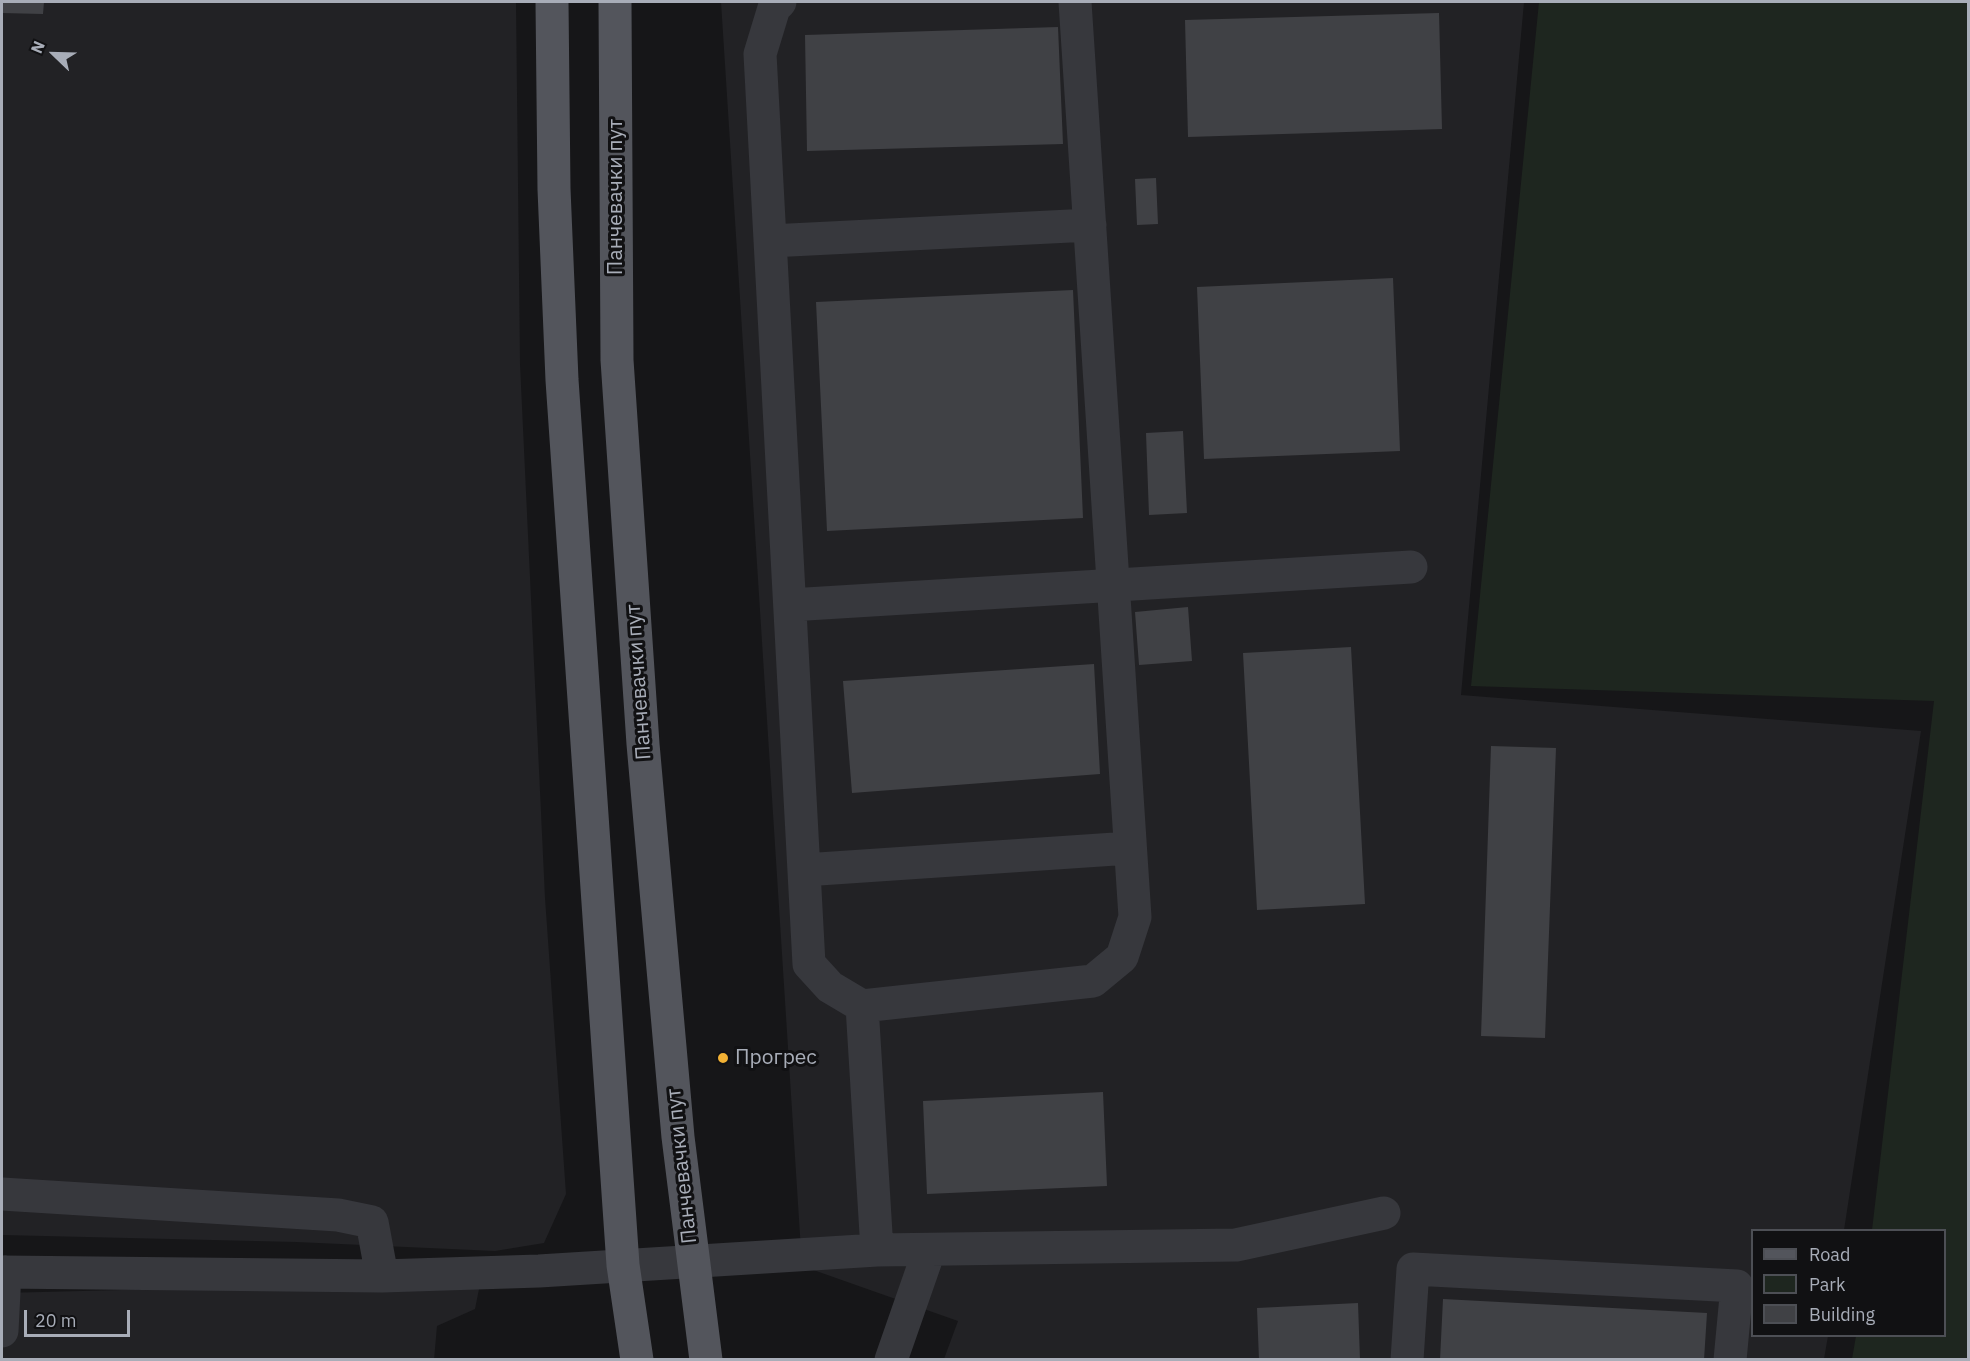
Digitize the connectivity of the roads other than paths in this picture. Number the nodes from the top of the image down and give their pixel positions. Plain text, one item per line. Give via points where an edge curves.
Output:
1 (552, 2) edge
2 (615, 2) edge
3 (780, 2) edge
4 (1075, 2) edge
5 (1090, 225) junction
6 (770, 241) junction
7 (1411, 567) dead end
8 (1113, 585) junction
9 (790, 605) junction
10 (1130, 848) junction
11 (804, 870) junction
12 (862, 1006) junction
13 (2, 1194) edge
14 (1384, 1213) dead end
15 (877, 1250) junction
16 (929, 1251) junction
17 (692, 1260) junction
18 (623, 1265) junction
19 (3, 1272) edge
20 (382, 1276) junction
21 (2, 1331) edge
22 (636, 1359) edge
23 (706, 1359) edge
24 (891, 1359) edge
25 (1407, 1359) edge
26 (1730, 1359) edge

1 - 18 main road via 562,380
2 - 17 main road, Панчевачки пут via 617,360 644,755
3 - 6 street via 774,8 760,54
4 - 5 street
5 - 6 street
5 - 8 street
6 - 9 street
7 - 8 street
8 - 9 street
8 - 10 street
9 - 11 street
10 - 11 street
10 - 12 street via 1135,917 1122,957 1093,981
11 - 12 street via 809,964 830,987
12 - 15 street
13 - 20 street via 338,1215 372,1222
14 - 16 street via 1236,1245
15 - 16 street
15 - 17 street
16 - 24 street
17 - 18 street
17 - 23 main road, Панчевачки пут
18 - 20 street
18 - 22 main road
19 - 20 street
19 - 21 street
25 - 26 street via 1413,1269 1737,1286

